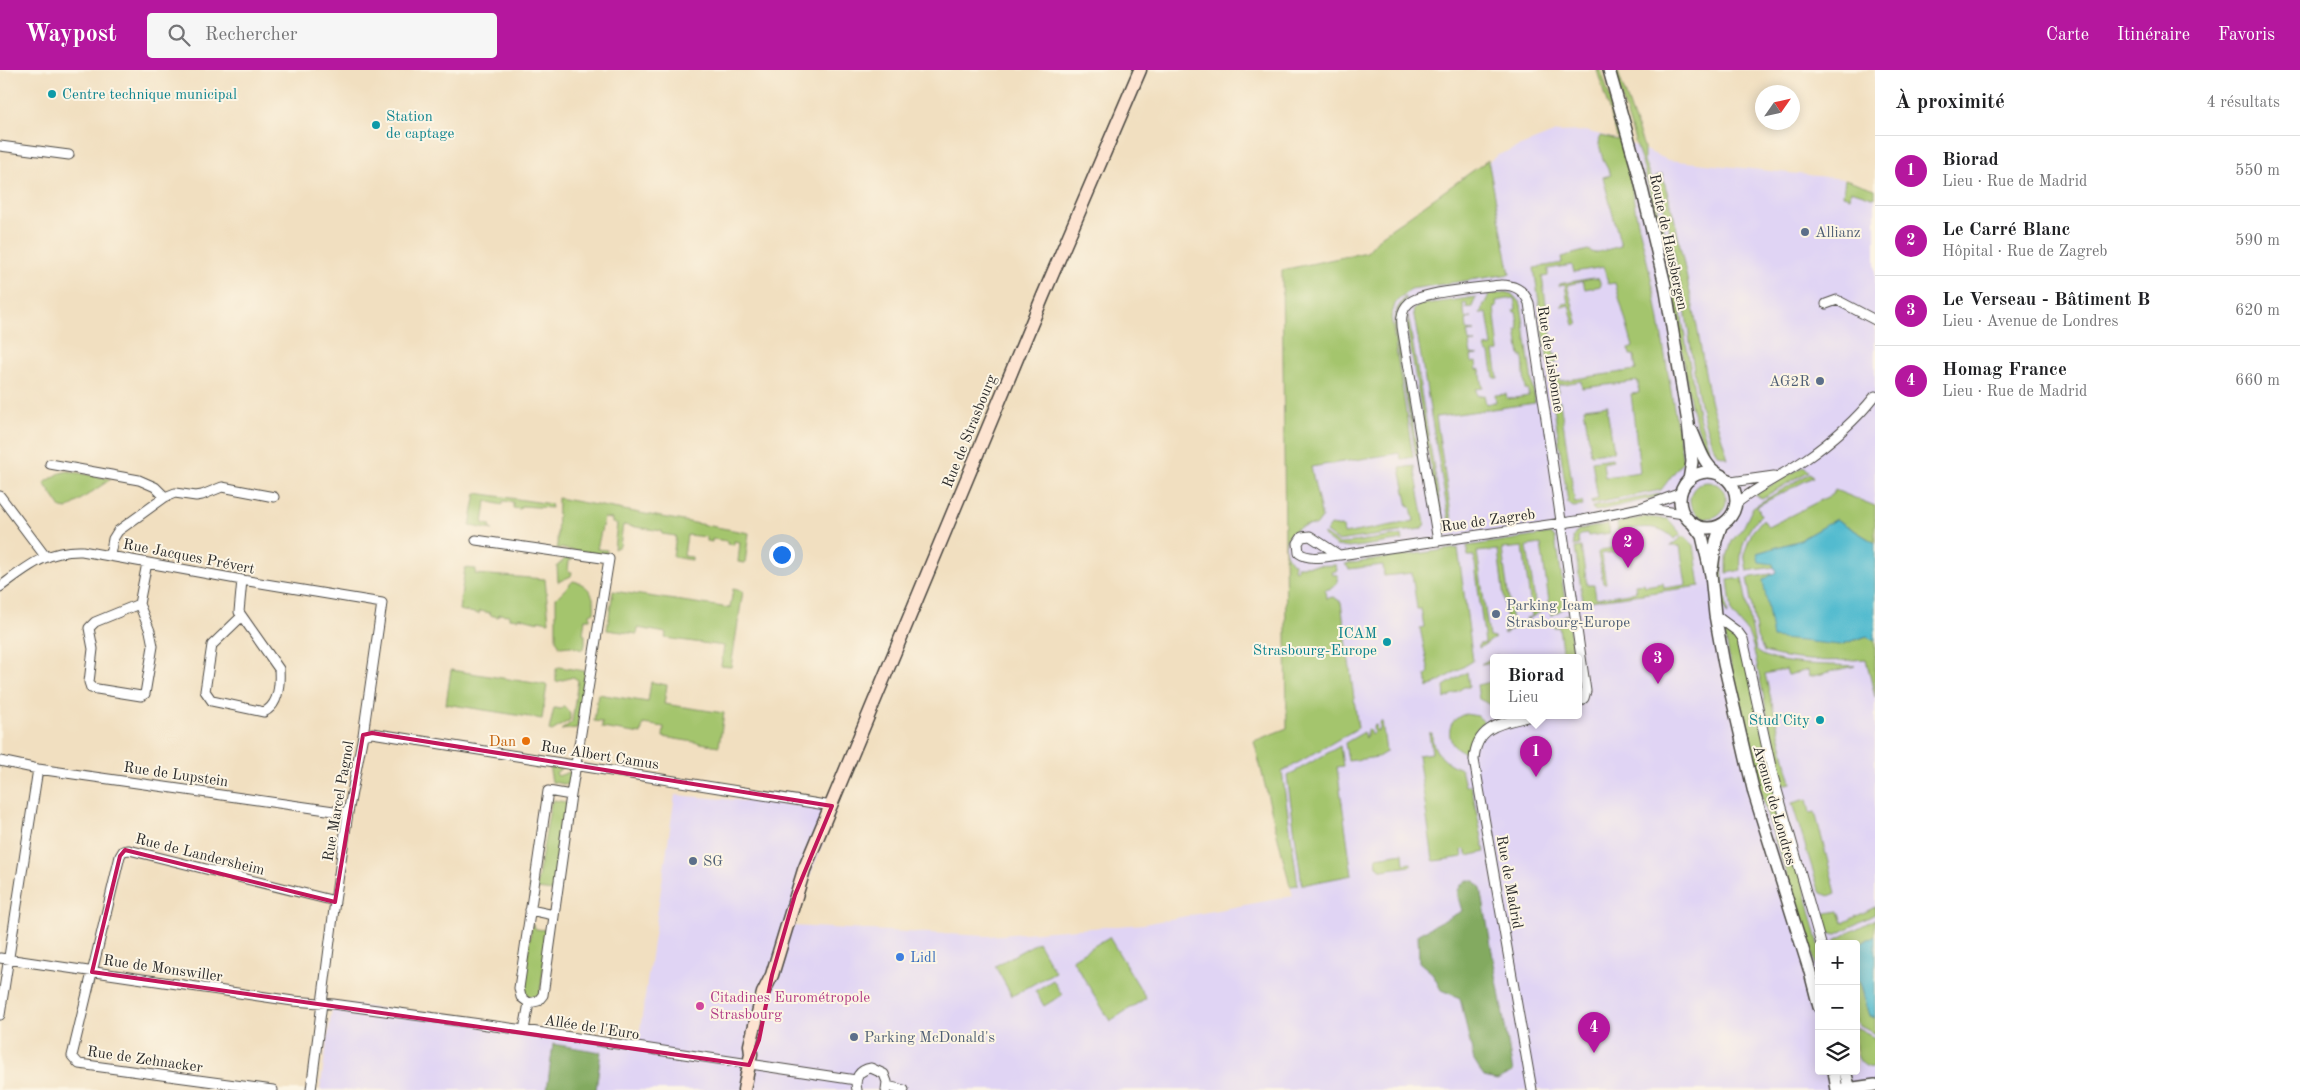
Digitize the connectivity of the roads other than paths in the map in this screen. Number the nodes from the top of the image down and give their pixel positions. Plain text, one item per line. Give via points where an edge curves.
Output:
1 (1140, 70) edge
2 (1609, 70) edge
3 (0, 146) edge
4 (70, 156) dead end
5 (1826, 304) dead end
6 (1875, 320) edge
7 (1875, 396) edge
8 (1688, 423) junction
9 (50, 464) dead end
10 (1717, 473) junction
11 (1779, 475) junction
12 (1689, 480) junction
13 (1730, 482) junction
14 (1681, 493) junction
15 (0, 496) edge
16 (165, 497) junction
17 (274, 497) dead end
18 (1737, 503) junction
19 (1640, 508) junction
20 (1684, 514) junction
21 (1562, 523) junction
22 (1693, 524) junction
23 (1721, 526) junction
24 (476, 540) dead end
25 (1438, 541) junction
26 (110, 555) junction
27 (1339, 555) dead end
28 (45, 556) junction
29 (146, 563) junction
30 (1711, 575) junction
31 (242, 580) junction
32 (0, 588) edge
33 (382, 603) joint
34 (139, 604) junction
35 (1715, 615) junction
36 (241, 617) junction
37 (1581, 654) edge
38 (1582, 663) edge
39 (1582, 700) edge
40 (1520, 719) edge
41 (363, 735) junction
42 (0, 761) edge
43 (575, 766) junction
44 (38, 768) junction
45 (571, 795) junction
46 (832, 806) junction
47 (348, 812) junction
48 (335, 901) junction
49 (530, 910) junction
50 (554, 915) junction
51 (1820, 940) edge
52 (4, 959) edge
53 (92, 972) junction
54 (1810, 972) junction
55 (1817, 985) edge
56 (1815, 991) edge
57 (323, 1003) junction
58 (529, 1003) junction
59 (0, 1015) edge
60 (524, 1030) junction
61 (750, 1060) junction
62 (1837, 1075) edge
63 (1845, 1075) edge
64 (856, 1080) junction
65 (1875, 1085) edge
66 (886, 1088) edge
67 (273, 1090) edge
68 (311, 1090) edge
69 (744, 1090) edge
70 (857, 1090) edge
71 (904, 1090) edge
72 (1532, 1090) edge
73 (1846, 1090) edge

1 - 46 main road, Rue de Strasbourg
2 - 8 street, Route de Hausbergen via 1665,285
3 - 4 street
5 - 6 street via 1837,300
7 - 11 street via 1832,440
8 - 10 street, Route de Hausbergen via 1704,458
8 - 12 street, Route de Hausbergen via 1692,462
9 - 16 street via 140,480 155,487
10 - 12 street via 1700,473
10 - 13 street
11 - 13 street
11 - 18 street
12 - 14 street
13 - 18 street
14 - 19 street, Rue de Zagreb
14 - 20 street
15 - 28 street
16 - 17 street via 175,492 202,495 222,487
16 - 26 street via 118,530
18 - 23 street via 1729,520
19 - 20 street, Rue de Zagreb
19 - 21 street, Rue de Zagreb
20 - 22 street
21 - 25 street, Rue de Zagreb
21 - 25 street, Rue de Lisbonne via 1529,304 1524,293 1513,286 1501,285 1421,296 1406,306 1402,327
21 - 37 street
22 - 23 street via 1706,528
22 - 30 street, Avenue de Londres via 1702,536
23 - 30 street, Avenue de Londres
24 - 43 street via 609,559
25 - 27 street, Rue de Zagreb
26 - 28 street, Rue Jacques Prévert via 72,550
26 - 29 street, Rue Jacques Prévert
28 - 32 street, Rue Jacques Prévert
29 - 31 street, Rue Jacques Prévert
29 - 34 street
30 - 35 street, Avenue de Londres
31 - 33 street, Rue Jacques Prévert
31 - 36 street via 238,607
33 - 41 street, Rue Marcel Pagnol
34 - 34 street via 153,646 145,694 91,688 93,649 89,628 95,622
35 - 51 street, Avenue de Londres via 1743,639 1773,776
35 - 54 street, Avenue de Londres via 1754,794
36 - 36 street via 212,645 205,691 208,698 217,703 264,712 276,701 279,669
38 - 39 street via 1586,691
40 - 72 street, Rue de Madrid via 1484,731 1476,746 1474,760
41 - 43 street, Rue Albert Camus via 372,733
41 - 47 street, Rue Marcel Pagnol
42 - 44 street, Rue de Lupstein
43 - 45 street
43 - 46 street, Rue Albert Camus
44 - 47 street, Rue de Lupstein
44 - 52 street
45 - 49 street via 548,791
45 - 50 street
46 - 61 main road, Rue de Strasbourg via 804,870 772,974 763,992 750,1045
47 - 48 street, Rue Marcel Pagnol
48 - 53 street, Rue de Landersheim via 125,850 120,856
48 - 57 street, Rue Marcel Pagnol
49 - 50 street
49 - 58 street via 519,988 521,997
50 - 58 street via 543,995 538,1001
52 - 53 street, Rue de Monswiller
52 - 59 street
53 - 57 street, Rue de Monswiller
53 - 67 street, Rue de Zehnacker via 72,1056 78,1064
54 - 55 street, Avenue de Londres
54 - 56 street, Avenue de Londres
57 - 60 street, Allée de l'Euro
57 - 68 street, Rue Marcel Pagnol
58 - 60 street
60 - 61 street, Allée de l'Euro
61 - 64 street, Allée de l'Euro
61 - 69 main road, Rue de Strasbourg
62 - 73 street
63 - 73 street
64 - 66 street via 861,1071 876,1069 884,1074
64 - 70 street
65 - 73 street
66 - 71 street

